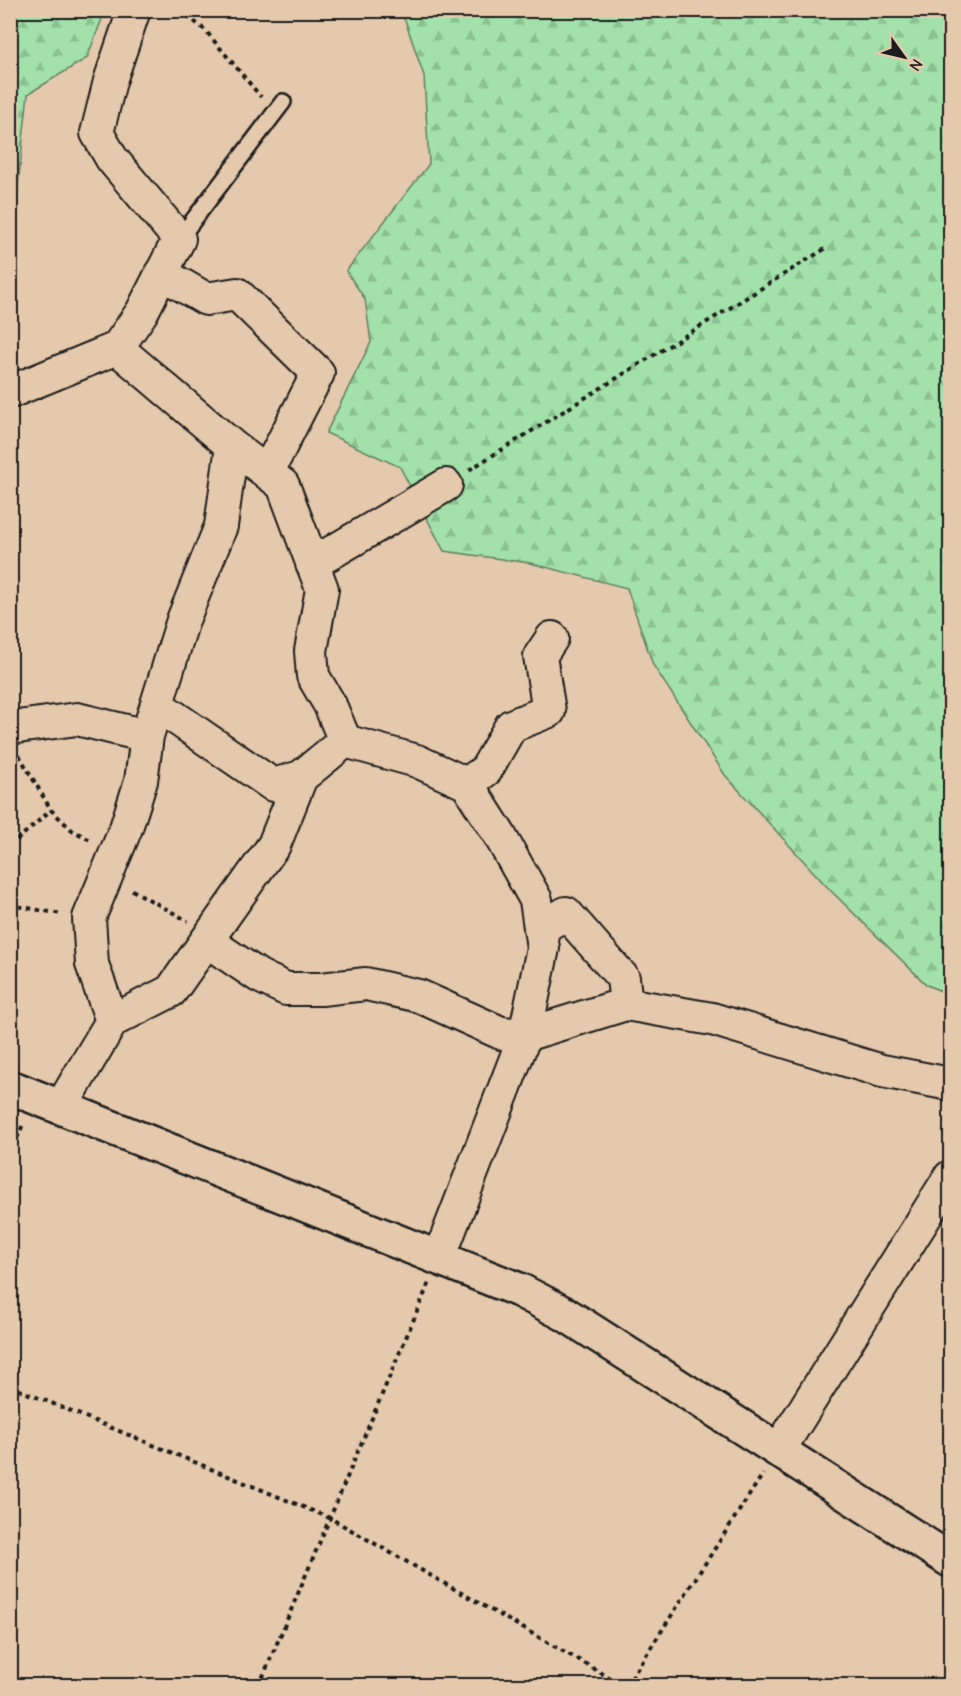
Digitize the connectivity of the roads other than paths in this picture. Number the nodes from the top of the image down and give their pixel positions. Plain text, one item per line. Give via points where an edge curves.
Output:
1 (134, 10) edge
2 (279, 107) road end
3 (179, 239) junction
4 (161, 273) junction
5 (117, 348) junction
6 (10, 392) edge
7 (232, 446) junction
8 (267, 472) junction
9 (446, 485) road end
10 (312, 564) junction
11 (552, 638) dead end
12 (158, 705) junction
13 (147, 735) junction
14 (14, 741) edge
15 (345, 741) junction
16 (301, 777) junction
17 (467, 784) junction
18 (540, 929) junction
19 (207, 941) junction
20 (626, 1004) junction
21 (112, 1021) junction
22 (525, 1035) junction
23 (951, 1084) edge
24 (10, 1087) edge
25 (60, 1107) junction
26 (951, 1177) edge
27 (439, 1258) junction
28 (778, 1450) junction
29 (951, 1560) edge

1 - 3 street via 97,133 112,159
2 - 3 lane
3 - 4 street
4 - 5 street via 142,312
4 - 8 street via 206,299 237,294 318,373
5 - 6 street
5 - 7 street
7 - 8 street
7 - 12 street via 221,526 183,620
8 - 10 street via 283,485
9 - 10 street
10 - 15 street via 322,589 311,651 313,676
11 - 17 street via 540,656 549,711 511,726 486,770
12 - 13 street
12 - 16 street via 273,785
13 - 14 street via 77,719
13 - 21 street via 141,781 89,918 92,964
15 - 16 street
15 - 17 street via 417,761
16 - 19 street via 274,845
17 - 18 street via 536,900
18 - 20 street via 566,913 623,978
18 - 22 street via 543,948
19 - 21 street via 171,991
19 - 22 street via 286,989 366,984 419,996 501,1033
20 - 22 street
20 - 23 street via 712,1019 882,1071
21 - 25 street
22 - 27 street
24 - 25 street
25 - 27 street
26 - 28 street
27 - 28 street via 519,1290 565,1314
28 - 29 street

